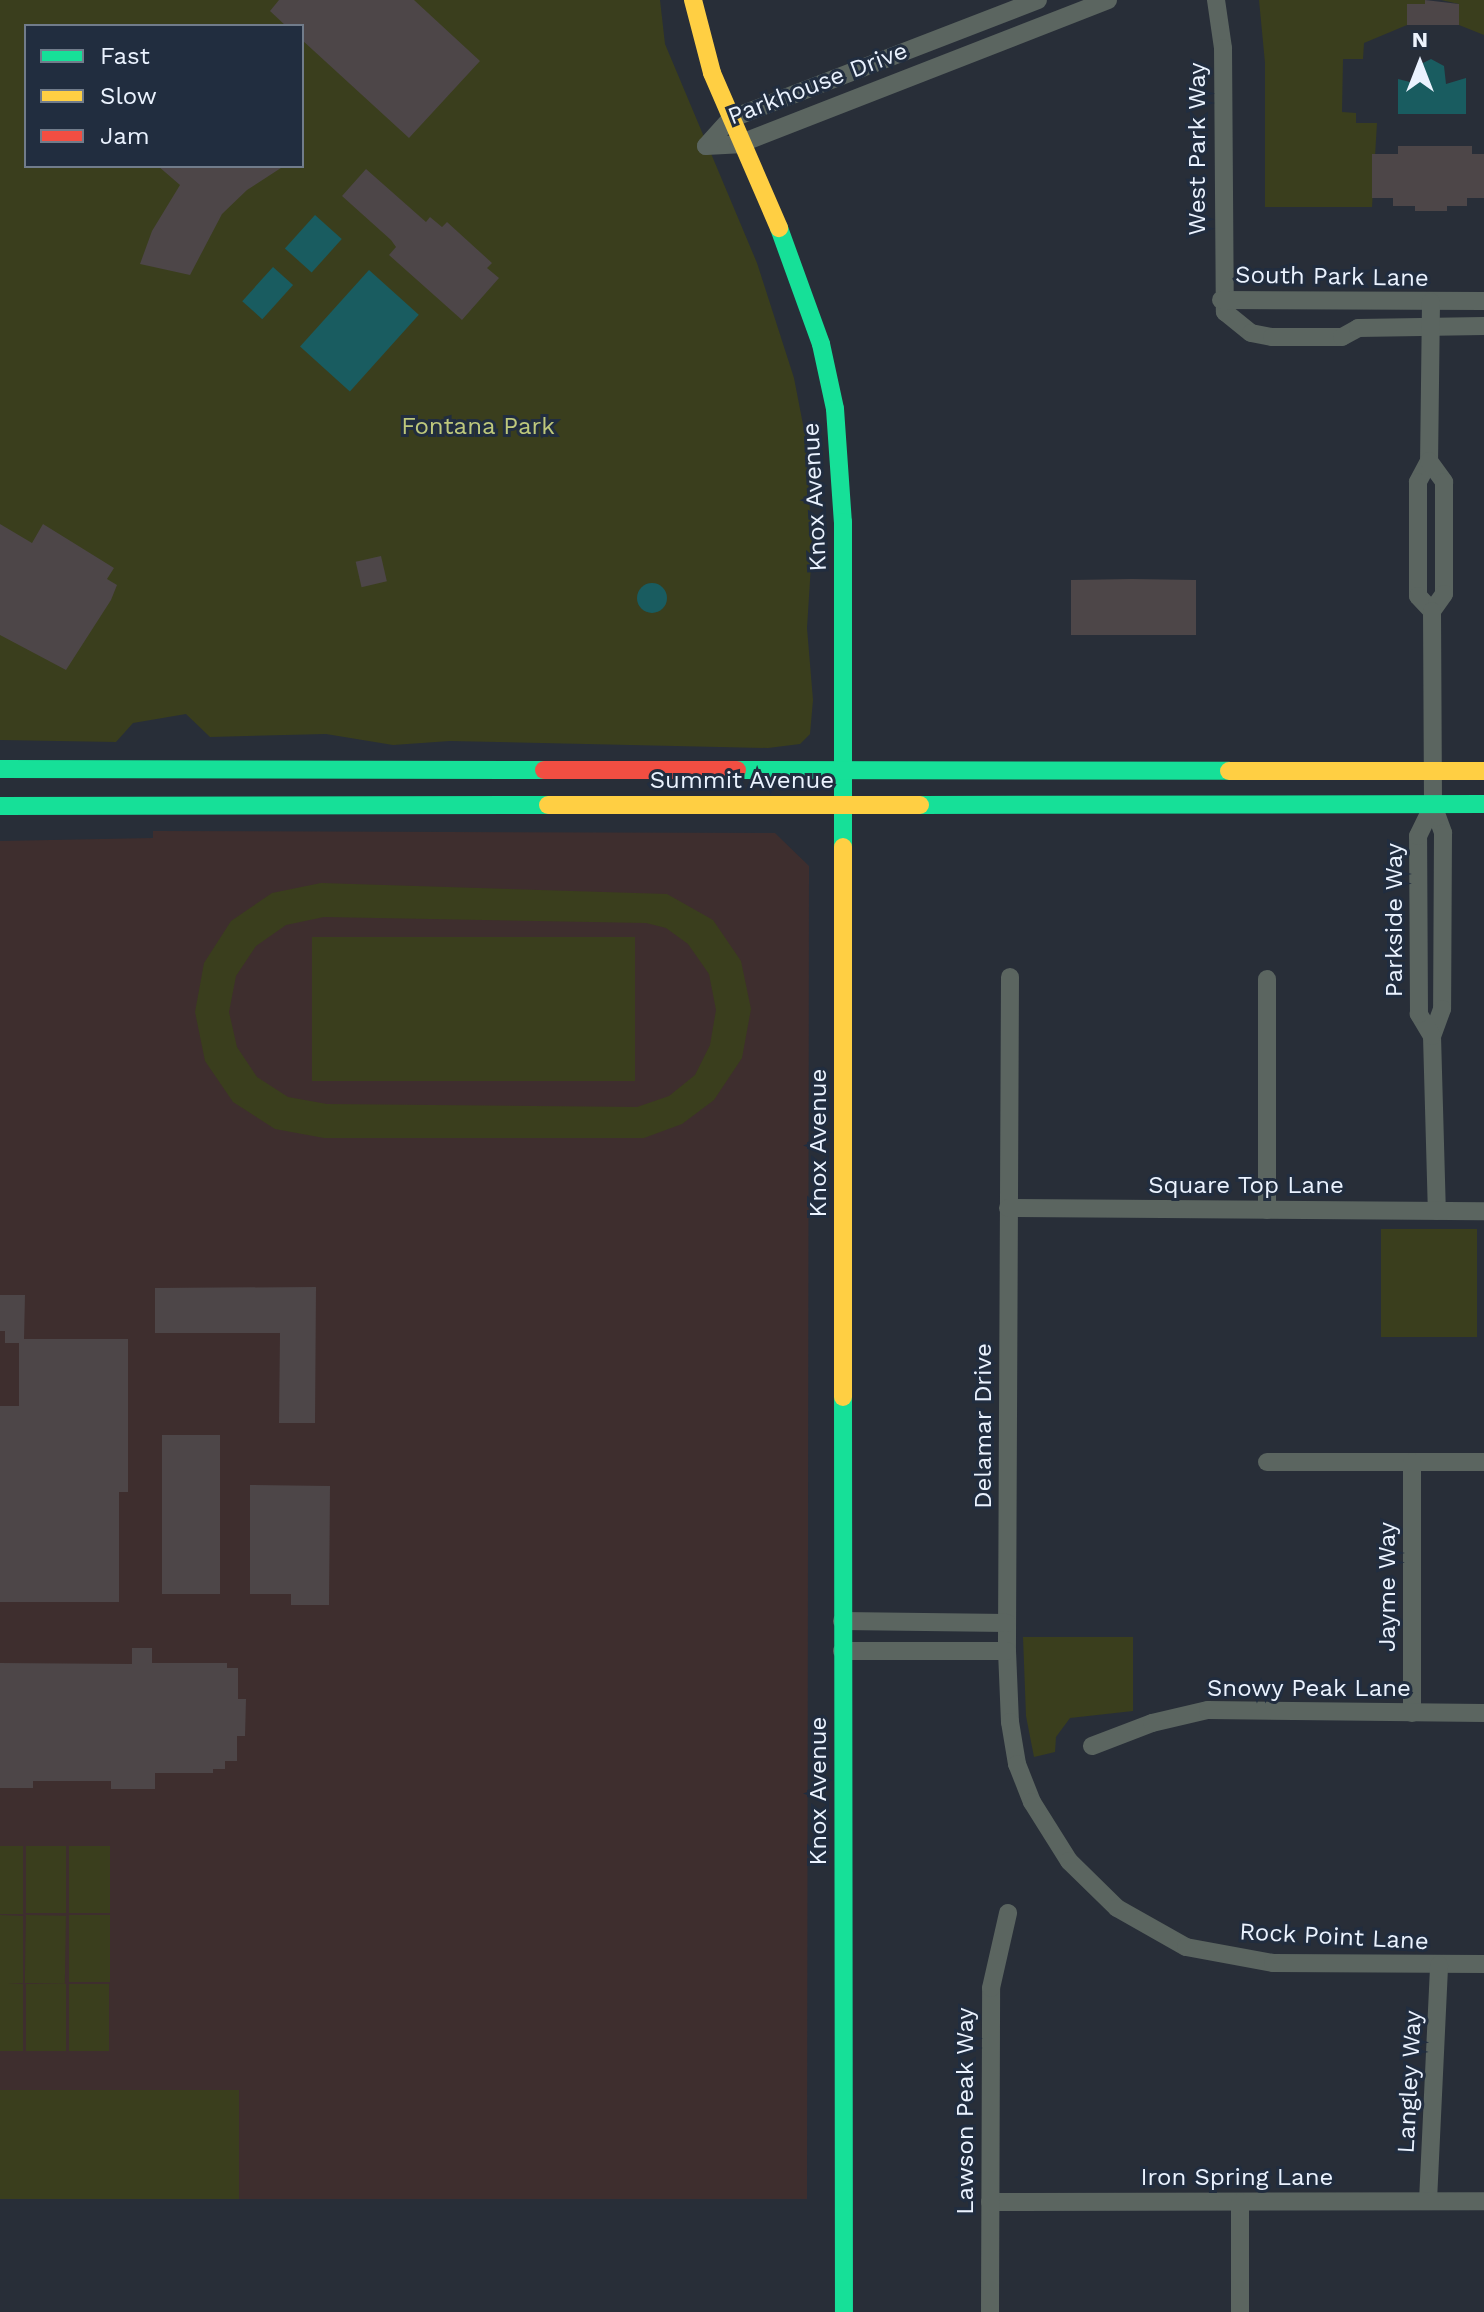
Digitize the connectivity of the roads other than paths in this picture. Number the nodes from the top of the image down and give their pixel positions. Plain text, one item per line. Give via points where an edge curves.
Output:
1 (693, 0) edge
2 (1038, 0) edge
3 (1108, 0) edge
4 (1216, 0) edge
5 (730, 119) junction
6 (739, 144) junction
7 (1221, 300) junction
8 (1484, 301) edge
9 (1431, 302) junction
10 (1484, 326) edge
11 (1432, 327) junction
12 (1429, 461) junction
13 (1432, 611) junction
14 (0, 769) edge
15 (1432, 771) junction
16 (1484, 771) edge
17 (843, 772) junction
18 (1484, 804) edge
19 (843, 805) junction
20 (1433, 805) junction
21 (0, 806) edge
22 (1444, 950) junction
23 (1418, 951) junction
24 (1010, 977) dead end
25 (1267, 979) dead end
26 (1432, 1036) junction
27 (1008, 1208) junction
28 (1267, 1210) junction
29 (1437, 1211) junction
30 (1484, 1211) edge
31 (1267, 1462) dead end
32 (1412, 1462) junction
33 (1484, 1462) edge
34 (842, 1621) junction
35 (1007, 1623) junction
36 (842, 1651) junction
37 (1007, 1651) junction
38 (1412, 1713) junction
39 (1484, 1713) edge
40 (1092, 1746) dead end
41 (1069, 1861) joint
42 (1008, 1913) dead end
43 (1484, 1964) edge
44 (1439, 1965) junction
45 (1428, 2201) junction
46 (1484, 2201) edge
47 (990, 2202) junction
48 (1240, 2202) junction
49 (844, 2312) edge
50 (990, 2312) edge
51 (1240, 2312) edge

1 - 5 main road, Knox Avenue
2 - 5 street, Parkhouse Drive
3 - 6 street, Parkhouse Drive
4 - 7 street, West Park Way via 1223,48
5 - 6 main road, Knox Avenue
5 - 6 street, Parkhouse Drive via 706,146
6 - 17 main road, Knox Avenue via 799,276 835,409 843,522
7 - 9 street, South Park Lane
7 - 11 street, South Park Lane via 1234,322 1272,337 1342,337 1358,328
8 - 9 street, South Park Lane
9 - 11 street, Parkside Way
10 - 11 street, South Park Lane
11 - 12 street, Parkside Way
12 - 13 street, Parkside Way via 1418,482 1418,596
12 - 13 street, Parkside Way via 1444,482 1444,594
13 - 15 street, Parkside Way
14 - 17 main road, Summit Avenue
15 - 16 main road, Summit Avenue
15 - 17 main road, Summit Avenue
15 - 20 street, Parkside Way
17 - 19 main road, Knox Avenue
18 - 20 main road, Summit Avenue
19 - 20 main road, Summit Avenue
19 - 21 main road, Summit Avenue
19 - 34 main road, Knox Avenue
20 - 22 street, Parkside Way via 1443,833
20 - 23 street, Parkside Way via 1418,836
22 - 23 street
22 - 26 street, Parkside Way via 1442,1009
23 - 26 street, Parkside Way via 1419,1014
24 - 27 street, Delamar Drive
25 - 28 street
26 - 29 street, Parkside Way
27 - 28 street, Square Top Lane
27 - 35 street, Delamar Drive
28 - 29 street, Square Top Lane
29 - 30 street, Square Top Lane
31 - 32 street
32 - 33 street
32 - 38 street, Jayme Way
34 - 35 street
34 - 36 main road, Knox Avenue
35 - 37 street, Delamar Drive
36 - 37 street
36 - 49 main road, Knox Avenue
37 - 41 street, Delamar Drive via 1017,1764 1032,1802
38 - 39 street, Snowy Peak Lane
38 - 40 street, Snowy Peak Lane via 1208,1710 1152,1723
41 - 44 street, Rock Point Lane via 1117,1908 1186,1947 1273,1963
42 - 47 street, Lawson Peak Way via 991,1988
43 - 44 street, Rock Point Lane
44 - 45 street, Langley Way
45 - 46 street, Iron Spring Lane
45 - 48 street, Iron Spring Lane
47 - 48 street, Iron Spring Lane
47 - 50 street, Lawson Peak Way
48 - 51 street

